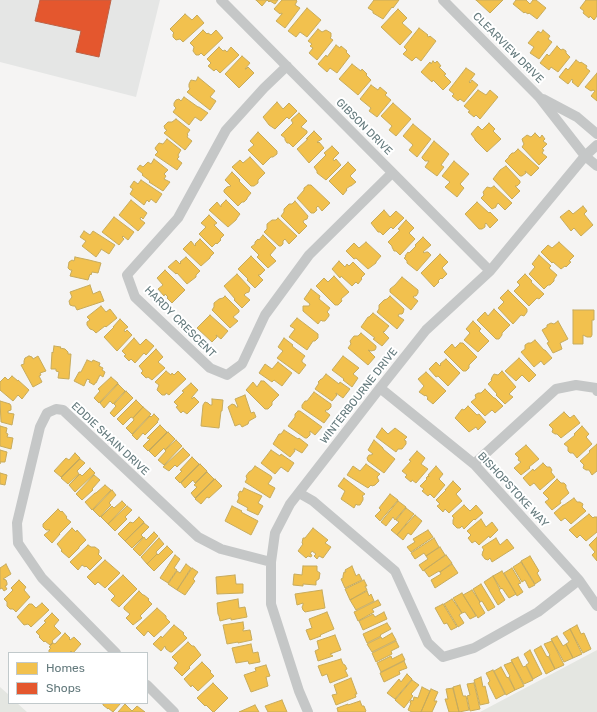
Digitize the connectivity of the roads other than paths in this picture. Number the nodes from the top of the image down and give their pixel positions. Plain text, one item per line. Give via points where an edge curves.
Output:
1 (221, 0) edge
2 (443, 0) edge
3 (287, 66) junction
4 (539, 97) junction
5 (597, 134) edge
6 (597, 145) edge
7 (584, 156) junction
8 (597, 166) edge
9 (392, 173) junction
10 (490, 271) junction
11 (380, 388) junction
12 (597, 390) edge
13 (474, 464) junction
14 (299, 492) junction
15 (271, 562) junction
16 (579, 580) junction
17 (597, 606) edge
18 (115, 652) edge
19 (148, 686) edge
20 (174, 712) edge
21 (308, 712) edge

1 - 3 street, GIBSON DRIVE
2 - 4 street, CLEARVIEW DRIVE
3 - 9 street, GIBSON DRIVE
3 - 9 street, HARDY CRESCENT via 226,130 178,218 127,275 135,298 210,368 227,375 242,364 265,315 309,255
4 - 5 street, CLEARVIEW DRIVE via 577,117
4 - 7 street, CLEARVIEW DRIVE
6 - 7 street, WINTERBOURNE DRIVE
7 - 8 street, CLEARVIEW DRIVE
7 - 10 street, WINTERBOURNE DRIVE
9 - 10 street, GIBSON DRIVE
10 - 11 street, WINTERBOURNE DRIVE via 426,330
11 - 13 street, BISHOPSTOKE WAY
11 - 14 street, WINTERBOURNE DRIVE
12 - 13 street via 576,385 556,389
13 - 16 street, BISHOPSTOKE WAY
14 - 15 street, WINTERBOURNE DRIVE via 275,533
14 - 16 street via 395,571 428,642 443,657 474,648 538,612
15 - 18 street, EDDIE SHAIN DRIVE via 221,549 198,537 63,410 56,409 47,413 40,427 17,523 18,543 42,578
15 - 21 street, WINTERBOURNE DRIVE via 271,604 299,692
16 - 17 street, BISHOPSTOKE WAY
19 - 20 street

